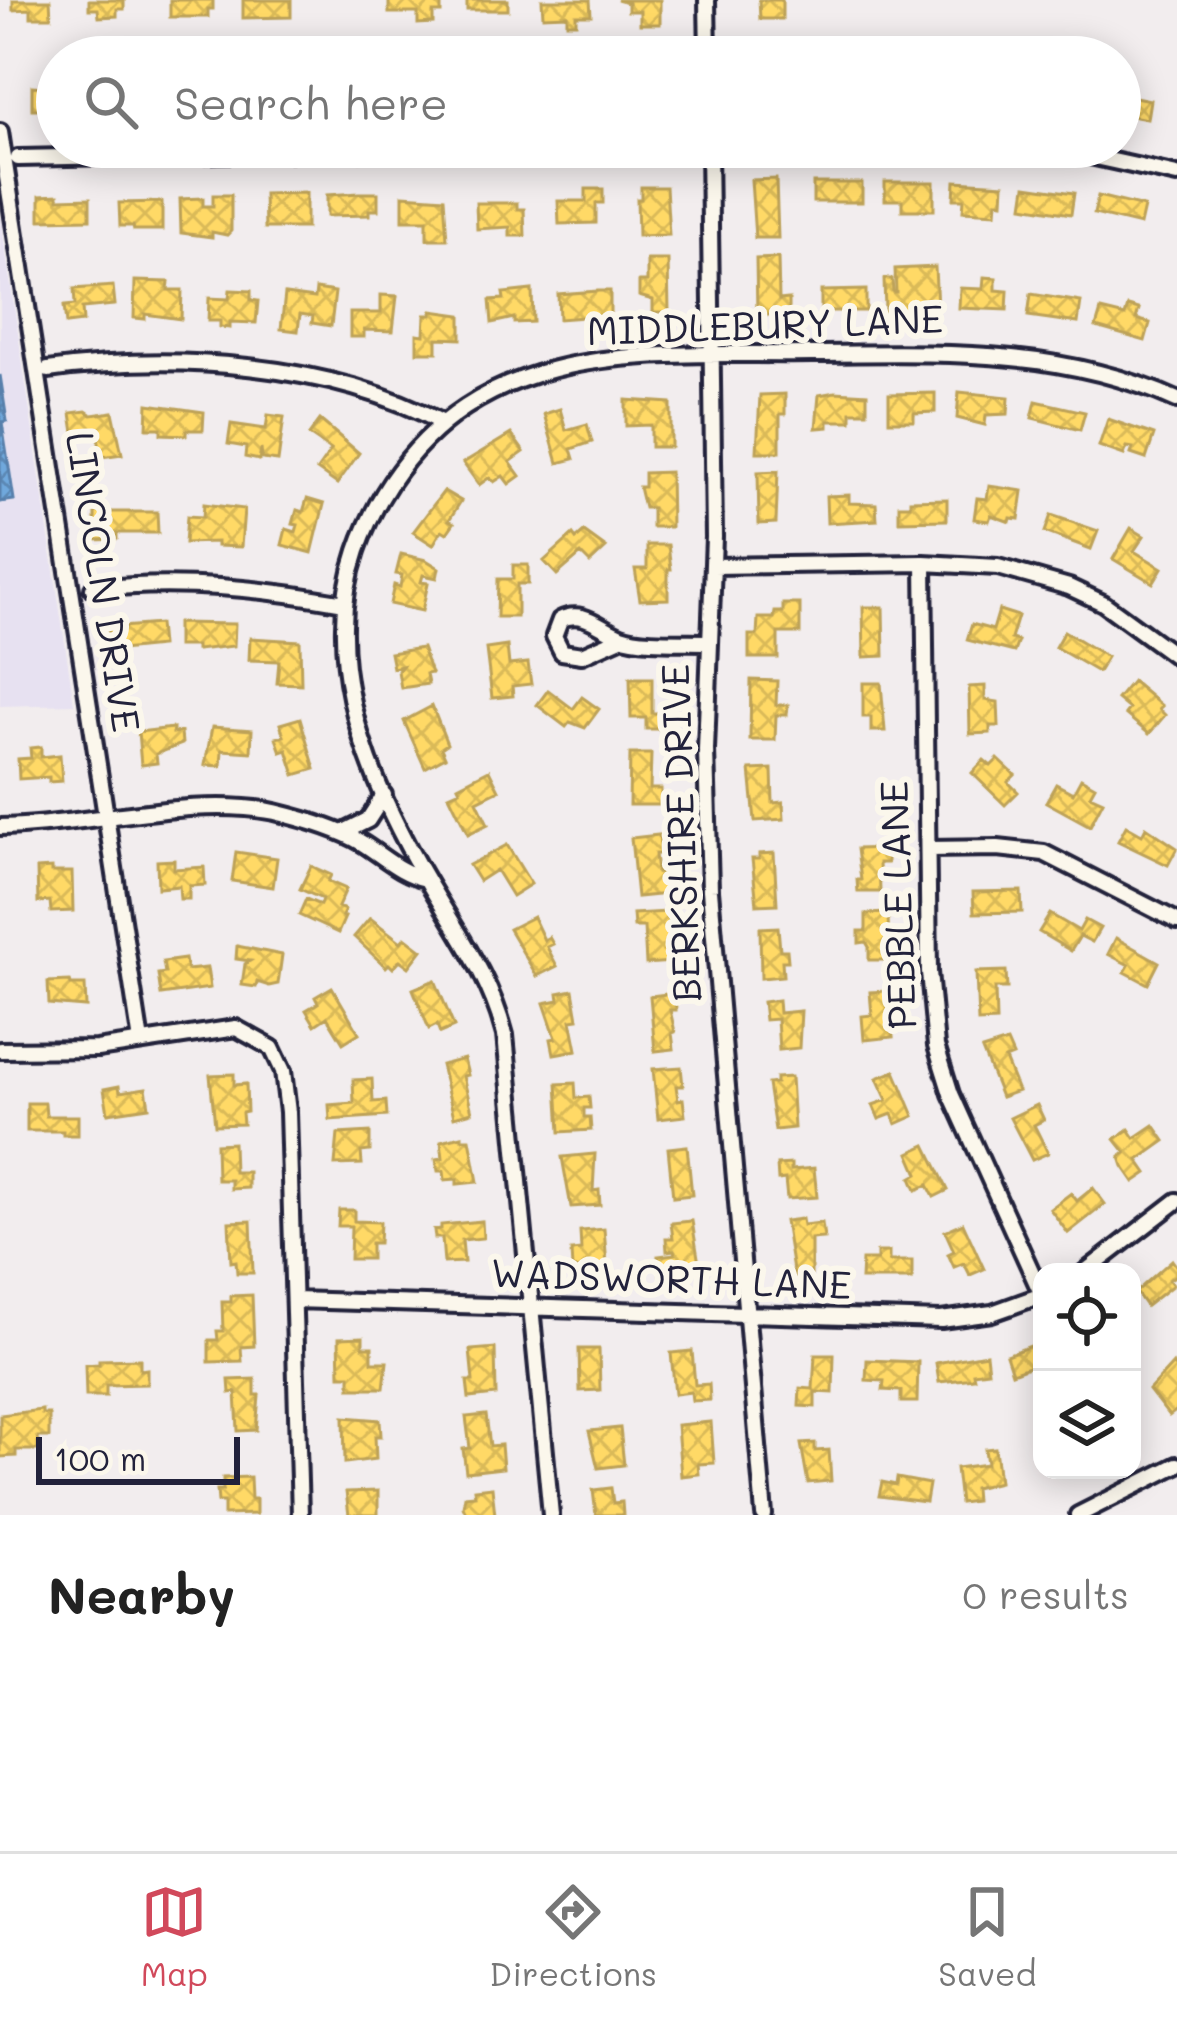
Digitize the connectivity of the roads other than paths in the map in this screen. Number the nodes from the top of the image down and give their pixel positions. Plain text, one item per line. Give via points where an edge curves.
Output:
1 (706, 0) edge
2 (707, 36) edge
3 (0, 132) edge
4 (18, 158) dead end
5 (36, 158) edge
6 (1141, 167) edge
7 (710, 168) edge
8 (1177, 175) edge
9 (712, 355) junction
10 (49, 370) dead end
11 (1177, 400) edge
12 (443, 423) junction
13 (924, 563) junction
14 (713, 566) junction
15 (93, 589) dead end
16 (345, 603) junction
17 (623, 638) junction
18 (709, 642) junction
19 (1177, 657) edge
20 (384, 795) junction
21 (106, 820) junction
22 (0, 827) edge
23 (342, 833) junction
24 (928, 850) junction
25 (426, 879) junction
26 (1177, 921) edge
27 (141, 1042) junction
28 (0, 1050) edge
29 (1177, 1202) edge
30 (1097, 1263) edge
31 (1033, 1275) edge
32 (1033, 1298) edge
33 (294, 1300) junction
34 (532, 1306) junction
35 (746, 1316) junction
36 (1177, 1466) edge
37 (300, 1515) edge
38 (551, 1515) edge
39 (764, 1515) edge
40 (1078, 1515) edge

1 - 2 street
3 - 21 street, LINCOLN DRIVE
4 - 5 street
6 - 8 street
7 - 9 street, BERKSHIRE DRIVE
9 - 11 street, MIDDLEBURY LANE via 997,353 1085,368
9 - 12 street, MIDDLEBURY LANE via 607,358 537,371
9 - 14 street, BERKSHIRE DRIVE
10 - 12 street via 176,362 248,368 375,396
12 - 16 street, MIDDLEBURY LANE via 380,499
13 - 14 street
13 - 19 street via 998,567 1069,587
13 - 24 street, PEBBLE LANE
14 - 18 street, BERKSHIRE DRIVE
15 - 16 street via 220,585
16 - 20 street, MIDDLEBURY LANE via 349,688
17 - 17 street via 578,615 555,630 567,656
17 - 18 street
18 - 35 street, BERKSHIRE DRIVE via 710,890
20 - 23 street via 368,820
20 - 25 street, MIDDLEBURY LANE
21 - 22 street
21 - 23 street via 229,807
21 - 27 street, LINCOLN DRIVE
23 - 25 street
24 - 26 street via 1044,853
24 - 31 street, PEBBLE LANE via 936,1046
25 - 34 street, MIDDLEBURY LANE via 487,978 505,1035
27 - 28 street
27 - 33 street via 236,1028 272,1048 284,1071 288,1112
29 - 30 street
32 - 35 street, WADSWORTH LANE via 941,1320
33 - 34 street, WADSWORTH LANE
33 - 37 street
34 - 35 street, WADSWORTH LANE
34 - 38 street, MIDDLEBURY LANE
35 - 39 street, BERKSHIRE DRIVE
36 - 40 street

